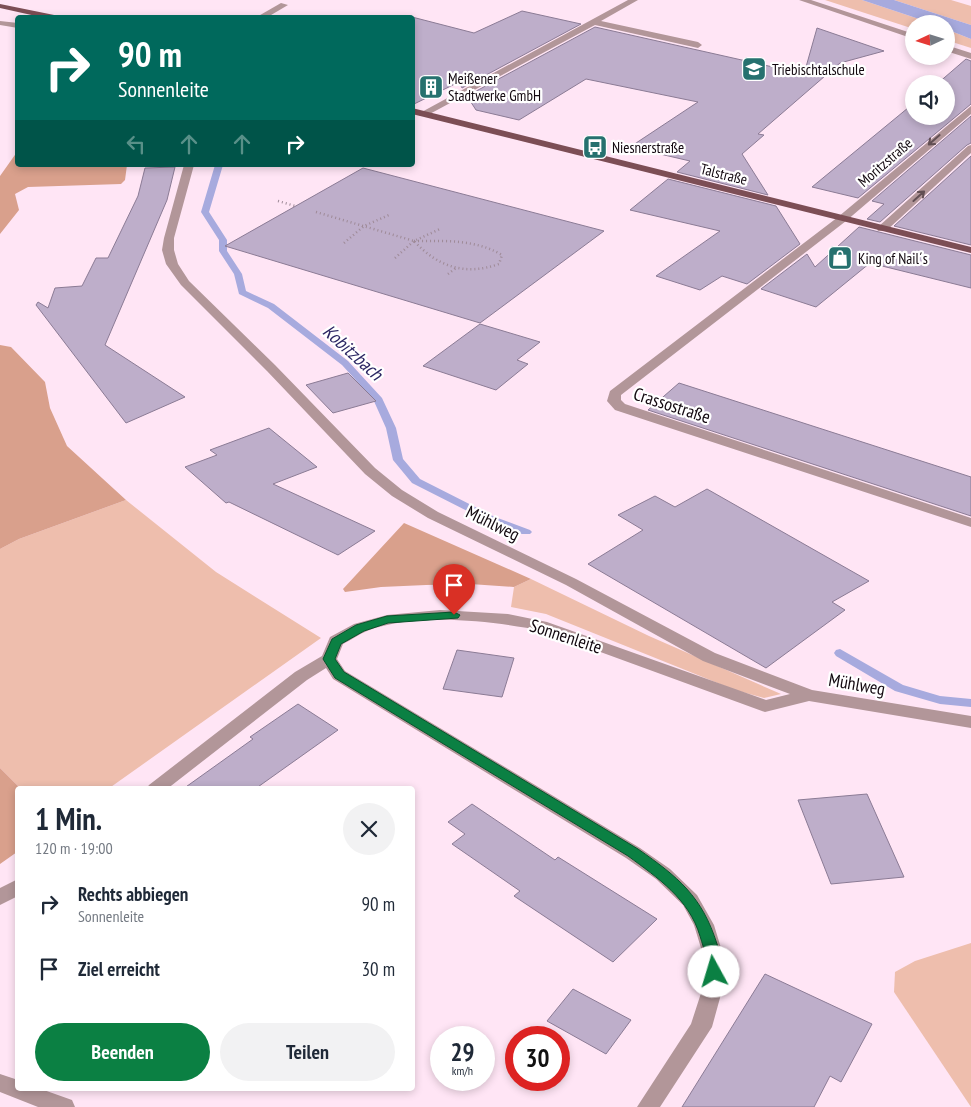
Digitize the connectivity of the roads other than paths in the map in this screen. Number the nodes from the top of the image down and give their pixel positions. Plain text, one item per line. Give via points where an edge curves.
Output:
1 (634, 0) edge
2 (803, 0) edge
3 (284, 4) dead end
4 (0, 6) edge
5 (44, 15) edge
6 (264, 15) edge
7 (594, 22) junction
8 (0, 23) edge
9 (15, 26) edge
10 (905, 34) edge
11 (698, 45) dead end
12 (955, 51) edge
13 (971, 56) edge
14 (971, 108) edge
15 (415, 112) edge
16 (423, 114) junction
17 (971, 148) edge
18 (189, 167) edge
19 (842, 219) junction
20 (882, 229) junction
21 (971, 250) edge
22 (971, 523) edge
23 (329, 659) junction
24 (809, 695) junction
25 (971, 722) edge
26 (159, 786) edge
27 (15, 888) edge
28 (0, 898) edge
29 (0, 1083) edge
30 (15, 1089) edge
31 (21, 1091) edge
32 (64, 1107) edge
33 (648, 1107) edge

1 - 7 street
2 - 10 street
3 - 6 street
4 - 5 main road
7 - 11 street
7 - 16 street
8 - 9 street
12 - 13 street
14 -> 19 street, Moritzstraße
15 - 16 main road, Talstraße
16 - 19 main road, Talstraße
20 -> 17 street
18 - 24 street, Mühlweg via 169,238 172,264 185,283 370,471 397,493 433,515 571,582 709,657
19 - 20 main road, Talstraße
19 - 22 street, Crassostraße via 615,394 614,400 620,407
20 - 21 main road, Talstraße
23 - 24 street, Sonnenleite via 336,642 360,628 387,620 440,615 482,616 547,627 765,706
23 - 26 street, Sonnenleite via 287,687
23 - 33 street via 340,675 633,853 663,874 690,900 704,925 714,958 713,987 701,1027
24 - 25 street, Mühlweg
27 - 28 street
29 - 30 street
31 - 32 street

